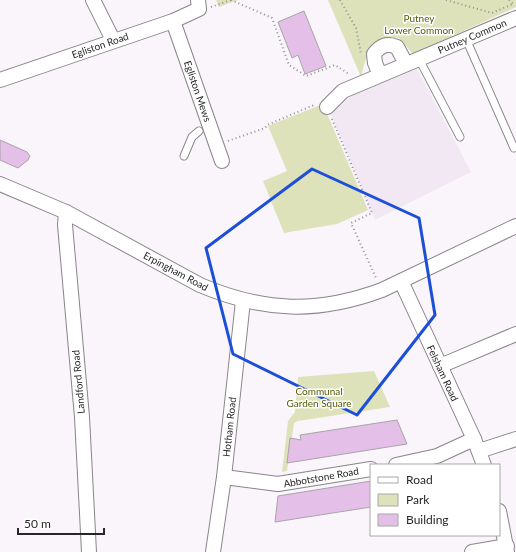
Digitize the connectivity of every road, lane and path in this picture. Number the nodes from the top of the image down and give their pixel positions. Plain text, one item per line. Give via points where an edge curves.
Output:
1 (93, 0) edge
2 (232, 0) edge
3 (340, 0) edge
4 (446, 0) edge
5 (509, 0) edge
6 (198, 4) edge
7 (513, 4) junction
8 (516, 8) edge
9 (516, 18) edge
10 (173, 21) junction
11 (466, 39) junction
12 (113, 40) junction
13 (362, 58) dead end
14 (419, 59) junction
15 (406, 64) junction
16 (380, 74) junction
17 (0, 80) edge
18 (357, 85) junction
19 (327, 107) junction
20 (204, 128) junction
21 (460, 137) dead end
22 (216, 144) junction
23 (514, 148) dead end
24 (184, 156) dead end
25 (222, 161) dead end
26 (0, 184) edge
27 (66, 212) junction
28 (516, 226) edge
29 (401, 281) junction
30 (382, 290) junction
31 (243, 301) junction
32 (516, 334) edge
33 (440, 366) junction
34 (516, 439) edge
35 (477, 445) junction
36 (401, 464) edge
37 (484, 464) edge
38 (370, 469) edge
39 (224, 477) junction
40 (500, 514) edge
41 (509, 543) edge
42 (89, 552) edge
43 (213, 552) edge
44 (472, 552) edge

1 - 12 street
2 - 6 path via 223,4
2 - 18 path via 272,18 289,64 306,76 335,65 349,74
3 - 13 path via 356,28
4 - 7 path via 492,13
5 - 7 path
6 - 10 street, Egliston Road
7 - 8 path
9 - 11 street, Putney Common
10 - 12 street, Egliston Road
10 - 20 street, Egliston Mews
11 - 14 street, Putney Common
11 - 23 lane
12 - 17 street, Egliston Road
14 - 15 street, Putney Common
14 - 21 lane
15 - 16 street, Putney Common
15 - 16 street via 397,47 389,44 380,47 374,54
16 - 18 street, Putney Common
18 - 19 street, Putney Common via 344,91
19 - 22 path via 322,102 265,128
19 - 30 path via 372,213 351,222
20 - 22 street, Egliston Mews
20 - 24 lane via 192,137
22 - 25 street, Egliston Mews
26 - 27 street, Erpingham Road
27 - 31 street, Erpingham Road via 186,278
27 - 42 street, Landford Road via 65,225 82,417
28 - 29 street, Erpingham Road
29 - 30 street, Erpingham Road
29 - 33 street, Felsham Road
30 - 31 street, Erpingham Road via 347,302 324,305 282,306
31 - 39 street, Hotham Road
32 - 33 street
33 - 35 street, Felsham Road
34 - 35 street
35 - 36 street
35 - 37 street, Felsham Road
38 - 39 street, Abbotstone Road via 278,484
39 - 43 street, Hotham Road
40 - 41 street
41 - 44 street

